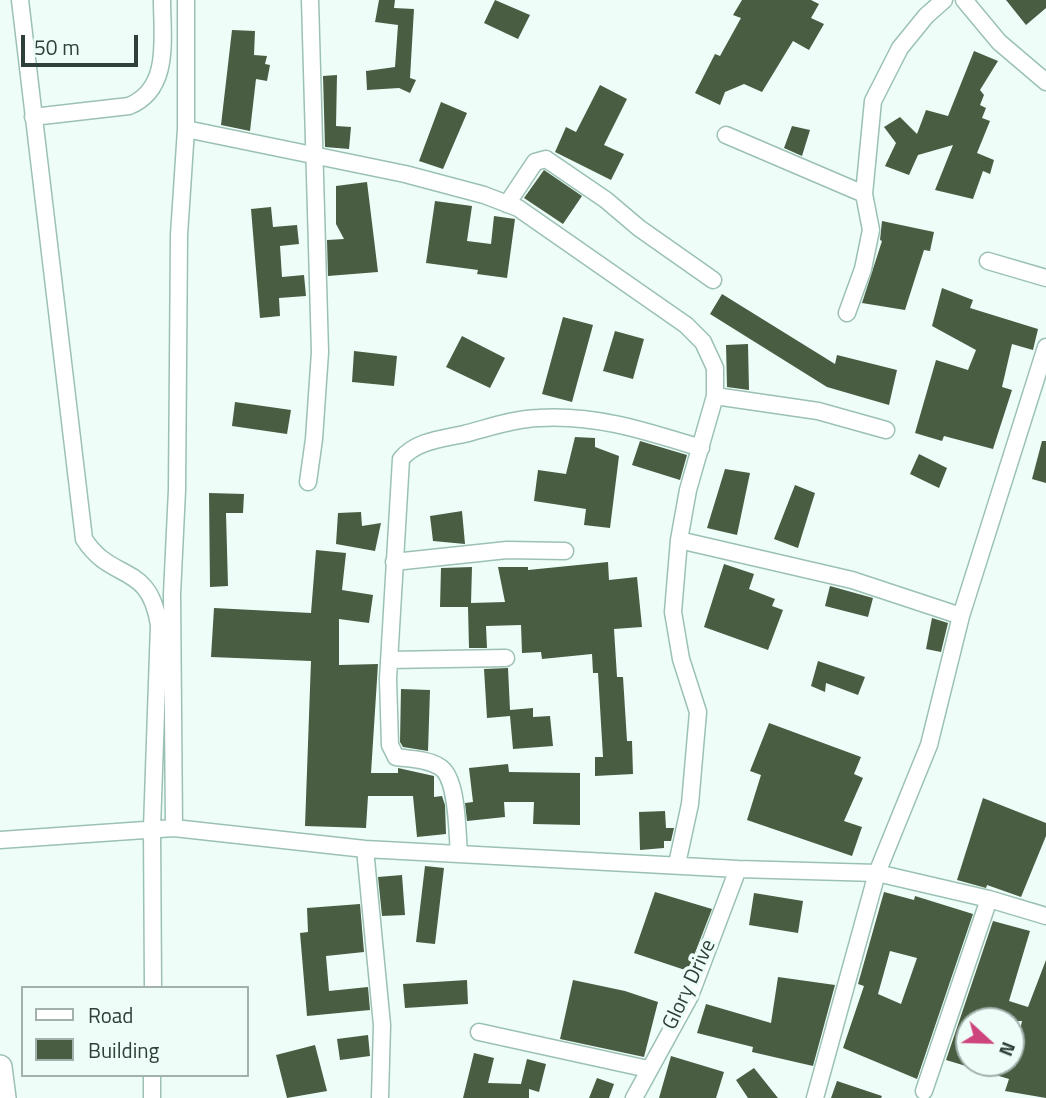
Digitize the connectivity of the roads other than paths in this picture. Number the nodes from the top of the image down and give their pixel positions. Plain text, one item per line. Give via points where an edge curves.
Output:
1 (20, 0) edge
2 (162, 0) edge
3 (187, 0) edge
4 (310, 0) edge
5 (944, 0) edge
6 (964, 0) edge
7 (1046, 82) edge
8 (33, 117) junction
9 (186, 129) junction
10 (726, 135) dead end
11 (312, 156) junction
12 (864, 194) junction
13 (507, 204) junction
14 (988, 261) dead end
15 (1046, 278) edge
16 (713, 280) dead end
17 (847, 313) dead end
18 (1046, 347) edge
19 (715, 396) junction
20 (886, 430) dead end
21 (701, 448) junction
22 (308, 482) dead end
23 (679, 540) junction
24 (565, 551) dead end
25 (394, 562) junction
26 (961, 617) junction
27 (506, 658) dead end
28 (389, 660) junction
29 (152, 828) junction
30 (174, 828) junction
31 (0, 840) edge
32 (365, 849) junction
33 (459, 853) junction
34 (677, 864) junction
35 (738, 869) junction
36 (877, 873) junction
37 (989, 898) junction
38 (1046, 916) edge
39 (153, 986) edge
40 (479, 1032) dead end
41 (0, 1067) edge
42 (648, 1069) junction
43 (152, 1077) edge
44 (924, 1091) dead end
45 (4, 1098) edge
46 (152, 1098) edge
47 (380, 1098) edge
48 (634, 1098) edge
49 (815, 1098) edge

1 - 8 street
2 - 8 street via 162,60 153,90 143,101
3 - 9 street
4 - 11 street
5 - 12 street via 900,48 873,101
6 - 7 street via 999,42
8 - 29 street via 84,539 109,566 132,574 156,604
9 - 11 street
9 - 30 street via 179,234 172,594
10 - 12 street
11 - 13 street via 405,174
11 - 22 street via 320,352
12 - 17 street via 871,230
13 - 16 street via 534,162 546,159
13 - 19 street via 686,325 703,342 715,368
14 - 15 street
18 - 26 street
19 - 20 street via 818,411
19 - 21 street
21 - 23 street
21 - 25 street via 627,425 574,417 535,418 410,448 401,459
23 - 26 street via 852,580
23 - 34 street via 673,612 681,659 698,712 691,793
24 - 25 street via 507,550
25 - 28 street
26 - 36 street via 929,745
27 - 28 street
28 - 33 street via 390,745 396,757 442,768 452,783
29 - 30 street
29 - 31 street
29 - 39 street
30 - 32 street
32 - 33 street
32 - 47 street via 382,1025
33 - 34 street
34 - 35 street
35 - 36 street
35 - 42 street, Glory Drive via 690,996
36 - 37 street
36 - 49 street
37 - 38 street
37 - 44 street
40 - 42 street
41 - 45 main road
42 - 48 street, Glory Drive
43 - 46 street

